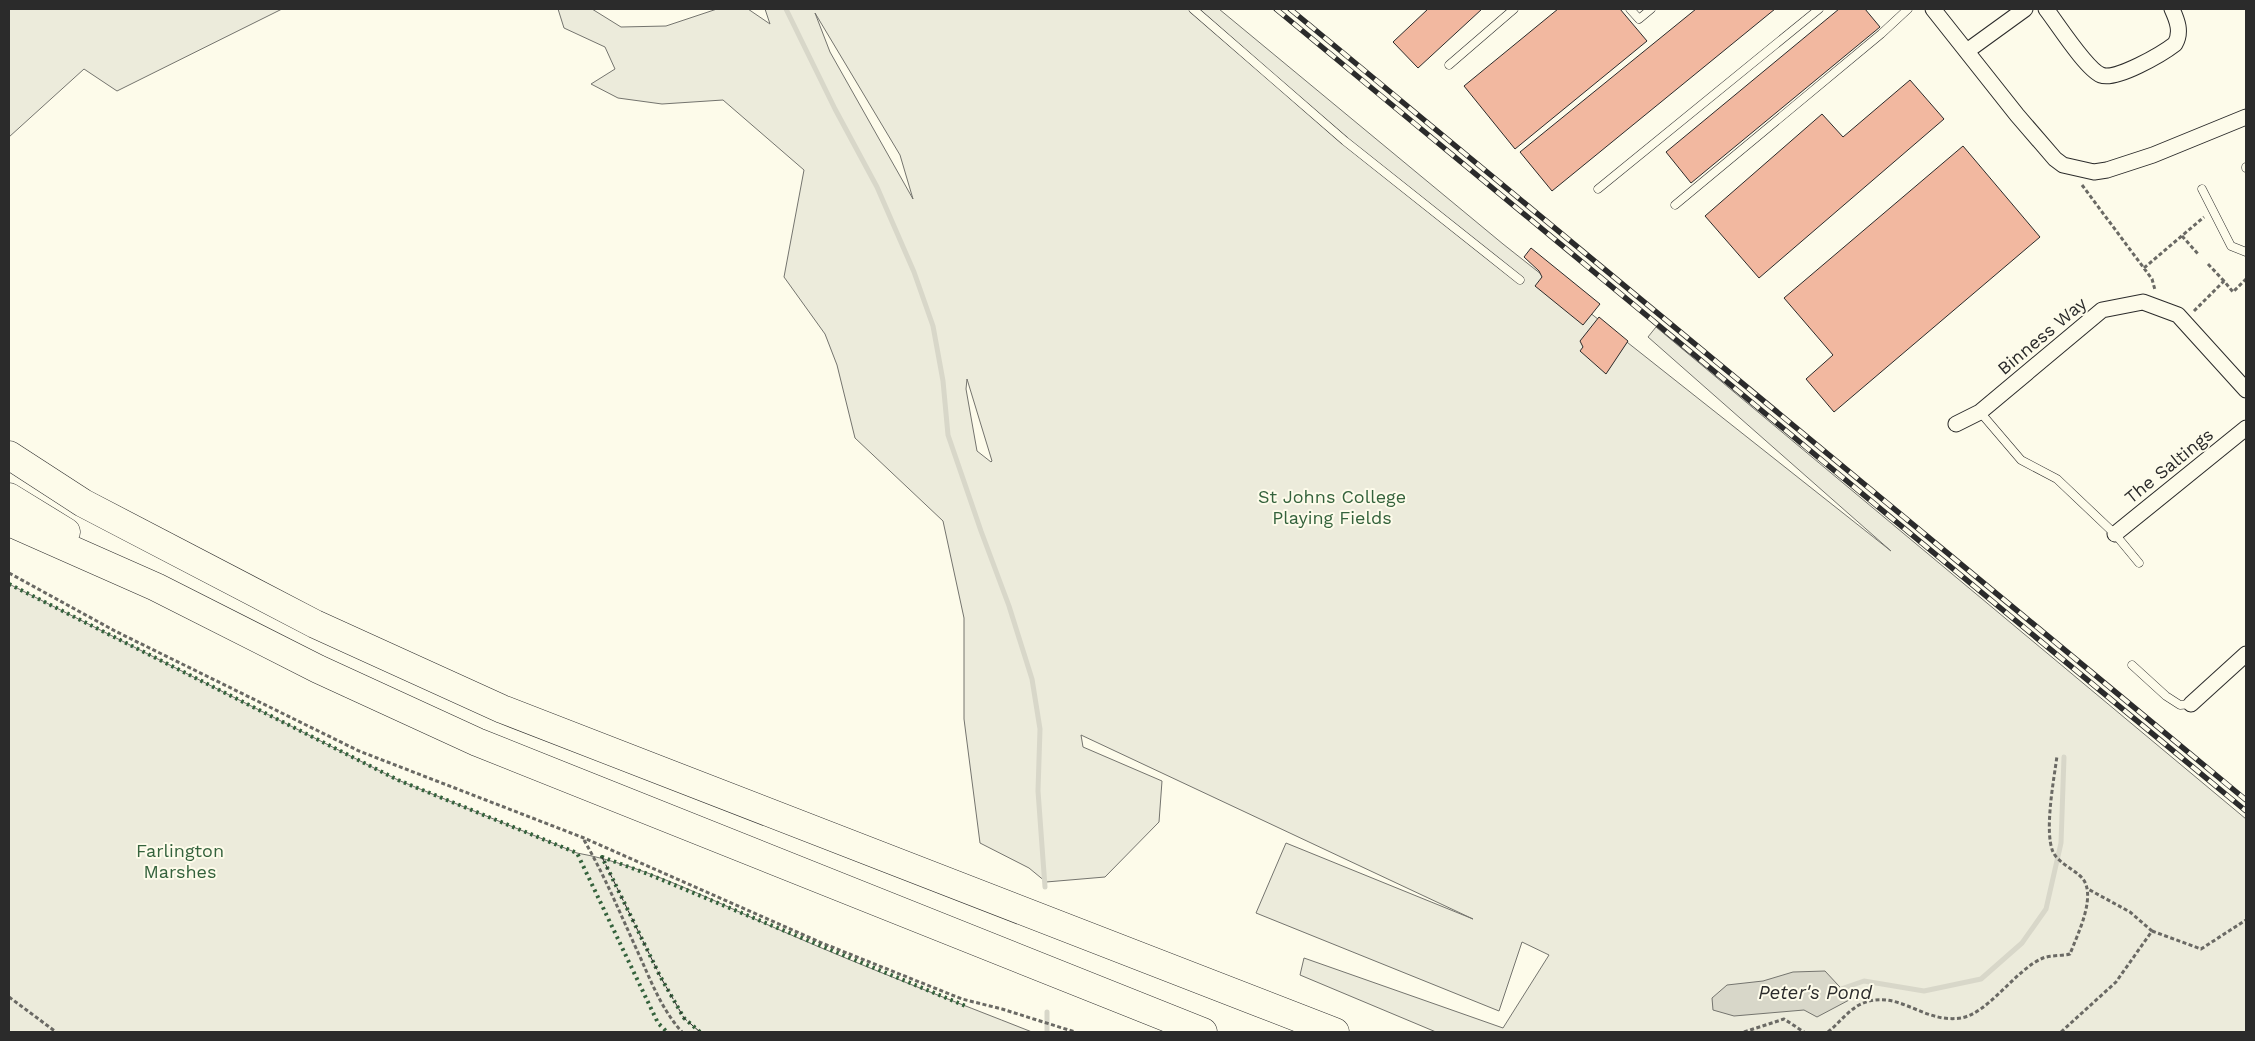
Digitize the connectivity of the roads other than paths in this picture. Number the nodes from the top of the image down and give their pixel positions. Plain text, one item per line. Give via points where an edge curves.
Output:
1 (1193, 9) edge
2 (1514, 9) edge
3 (1630, 9) edge
4 (1652, 9) edge
5 (1819, 9) edge
6 (1908, 9) edge
7 (1933, 9) edge
8 (2025, 9) edge
9 (2046, 9) edge
10 (2172, 9) edge
11 (1967, 51) junction
12 (1449, 65) dead end
13 (2246, 117) edge
14 (1598, 189) dead end
15 (2202, 189) dead end
16 (1675, 205) dead end
17 (2246, 252) edge
18 (1520, 280) dead end
19 (2244, 381) edge
20 (1980, 412) junction
21 (1956, 424) dead end
22 (2246, 428) edge
23 (9, 455) edge
24 (9, 497) edge
25 (9, 522) edge
26 (2115, 534) junction
27 (2139, 563) dead end
28 (156, 587) junction
29 (2246, 654) edge
30 (2132, 665) dead end
31 (2191, 704) joint
32 (1203, 1032) edge
33 (1335, 1032) edge

1 - 18 lane via 1357,151
2 - 12 lane
3 - 4 lane via 1639,19
5 - 14 lane
6 - 16 lane
7 - 11 street
8 - 11 street
9 - 10 street via 2088,64 2107,76 2119,74 2175,44 2179,33
11 - 13 street via 2054,159 2070,168 2094,172 2107,170
15 - 17 lane via 2230,246
19 - 20 street, Binness Way via 2178,315 2143,302 2102,310
20 - 21 street, Binness Way
20 - 26 lane via 2021,460 2057,479
22 - 26 street, The Saltings
23 - 33 highway via 83,503 316,624 502,709
24 - 28 highway
25 - 28 highway
26 - 27 lane
28 - 32 highway via 318,669 477,742
29 - 31 street
30 - 31 lane via 2180,705

